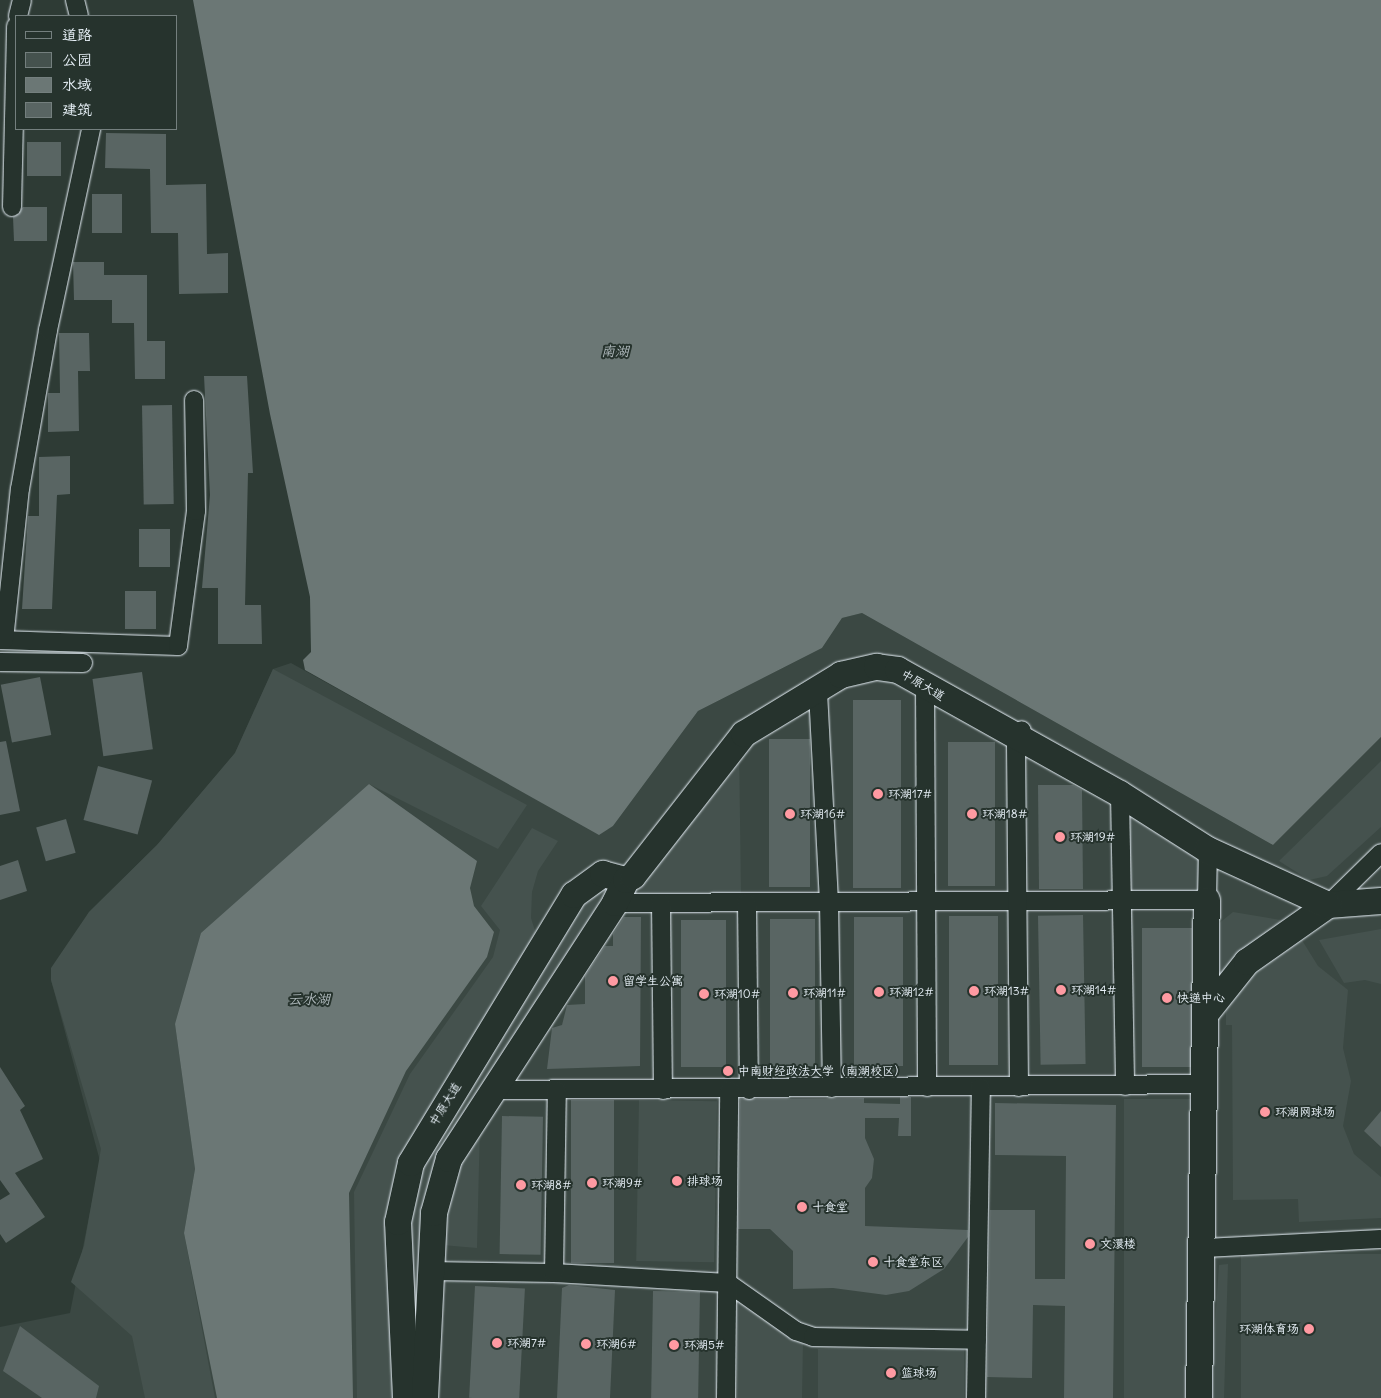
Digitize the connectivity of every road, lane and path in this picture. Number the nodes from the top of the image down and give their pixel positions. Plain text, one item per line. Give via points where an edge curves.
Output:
1 (22, 0) edge
2 (75, 0) edge
3 (18, 15) edge
4 (79, 15) edge
5 (15, 71) edge
6 (91, 130) edge
7 (12, 206) dead end
8 (194, 400) dead end
9 (2, 640) edge
10 (0, 662) edge
11 (83, 663) dead end
12 (925, 687) junction
13 (818, 692) junction
14 (1019, 733) junction
15 (1120, 794) junction
16 (1208, 850) junction
17 (1381, 853) edge
18 (626, 880) junction
19 (1122, 900) junction
20 (1207, 900) junction
21 (1017, 901) junction
22 (1381, 901) edge
23 (829, 902) junction
24 (926, 902) junction
25 (615, 903) junction
26 (661, 903) junction
27 (747, 903) junction
28 (1328, 905) junction
29 (1208, 1011) junction
30 (1207, 1084) junction
31 (1125, 1086) junction
32 (927, 1087) junction
33 (981, 1087) junction
34 (1019, 1087) junction
35 (832, 1088) junction
36 (492, 1090) junction
37 (557, 1090) junction
38 (663, 1090) junction
39 (729, 1090) junction
40 (749, 1090) junction
41 (1381, 1239) edge
42 (1204, 1248) junction
43 (430, 1271) junction
44 (554, 1273) junction
45 (728, 1283) junction
46 (977, 1340) junction
47 (406, 1398) edge
48 (426, 1398) edge
49 (726, 1398) edge
50 (976, 1398) edge
51 (1198, 1398) edge

1 - 3 street
2 - 4 street
5 - 7 street
6 - 9 street via 48,330 20,489
8 - 9 street via 196,511 178,646
10 - 11 street
12 - 13 main road, 中原大道 via 898,670 877,666 841,675
12 - 14 main road, 中原大道
12 - 24 street
13 - 18 main road, 中原大道 via 744,734 633,876
13 - 23 street
14 - 15 main road, 中原大道
14 - 21 street
15 - 16 main road, 中原大道
15 - 19 street
16 - 20 street
16 - 28 main road, 中原大道
17 - 28 street
18 - 25 main road, 中原大道
18 - 47 main road, 中原大道 via 603,874 574,895 411,1163 398,1222
19 - 20 street
19 - 21 street
19 - 31 street
20 - 29 main road
21 - 24 street
21 - 34 street
22 - 28 main road
23 - 24 street
23 - 27 street
23 - 35 street
24 - 32 street
25 - 26 street
25 - 36 main road, 中原大道
26 - 27 street
26 - 38 street
27 - 40 street
28 - 29 main road via 1247,962
29 - 30 main road
30 - 31 street
30 - 42 main road
31 - 34 street
32 - 33 street
32 - 35 street
33 - 34 street
33 - 46 street
35 - 40 street
36 - 37 street
36 - 43 main road, 中原大道 via 442,1174 435,1201
37 - 38 street
37 - 44 street
38 - 39 street
39 - 40 street
39 - 45 street
41 - 42 street
42 - 51 main road
43 - 44 street
43 - 48 main road, 中原大道
44 - 45 street
45 - 46 street via 796,1331 813,1337
45 - 49 street
46 - 50 street

